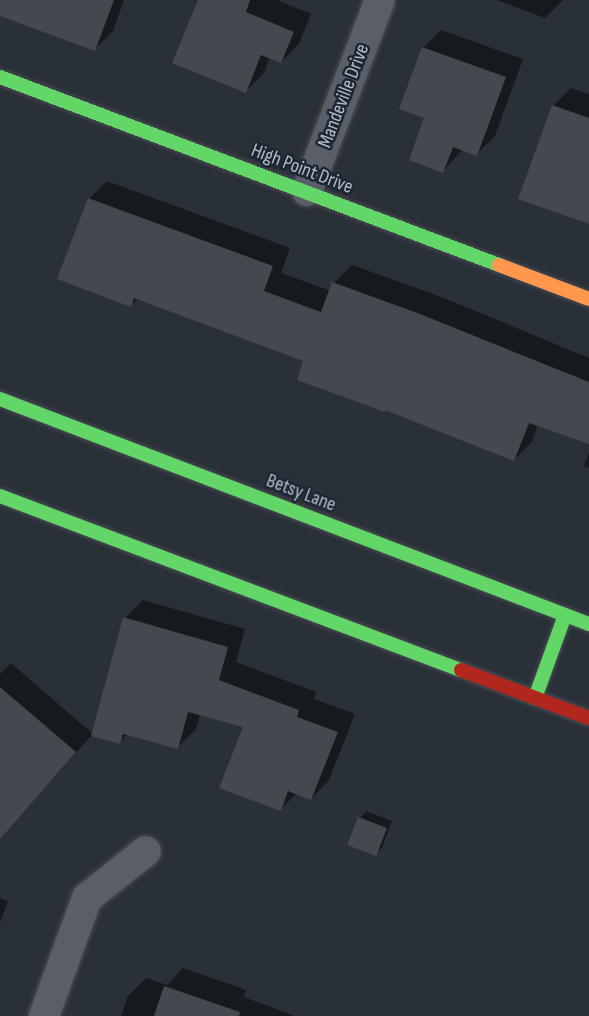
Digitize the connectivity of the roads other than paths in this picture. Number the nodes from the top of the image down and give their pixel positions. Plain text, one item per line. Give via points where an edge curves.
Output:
1 (380, 0) edge
2 (0, 77) edge
3 (307, 191) junction
4 (589, 299) edge
5 (0, 399) edge
6 (0, 496) edge
7 (565, 615) junction
8 (589, 624) edge
9 (536, 698) junction
10 (589, 718) edge
11 (146, 851) dead end
12 (44, 1016) edge

1 - 3 street, Mandeville Drive
2 - 3 main road, High Point Drive
3 - 4 main road, High Point Drive
5 - 7 main road, Betsy Lane
6 - 9 main road
7 - 8 main road, Betsy Lane
7 - 9 main road
9 - 10 main road
11 - 12 street via 87,898

